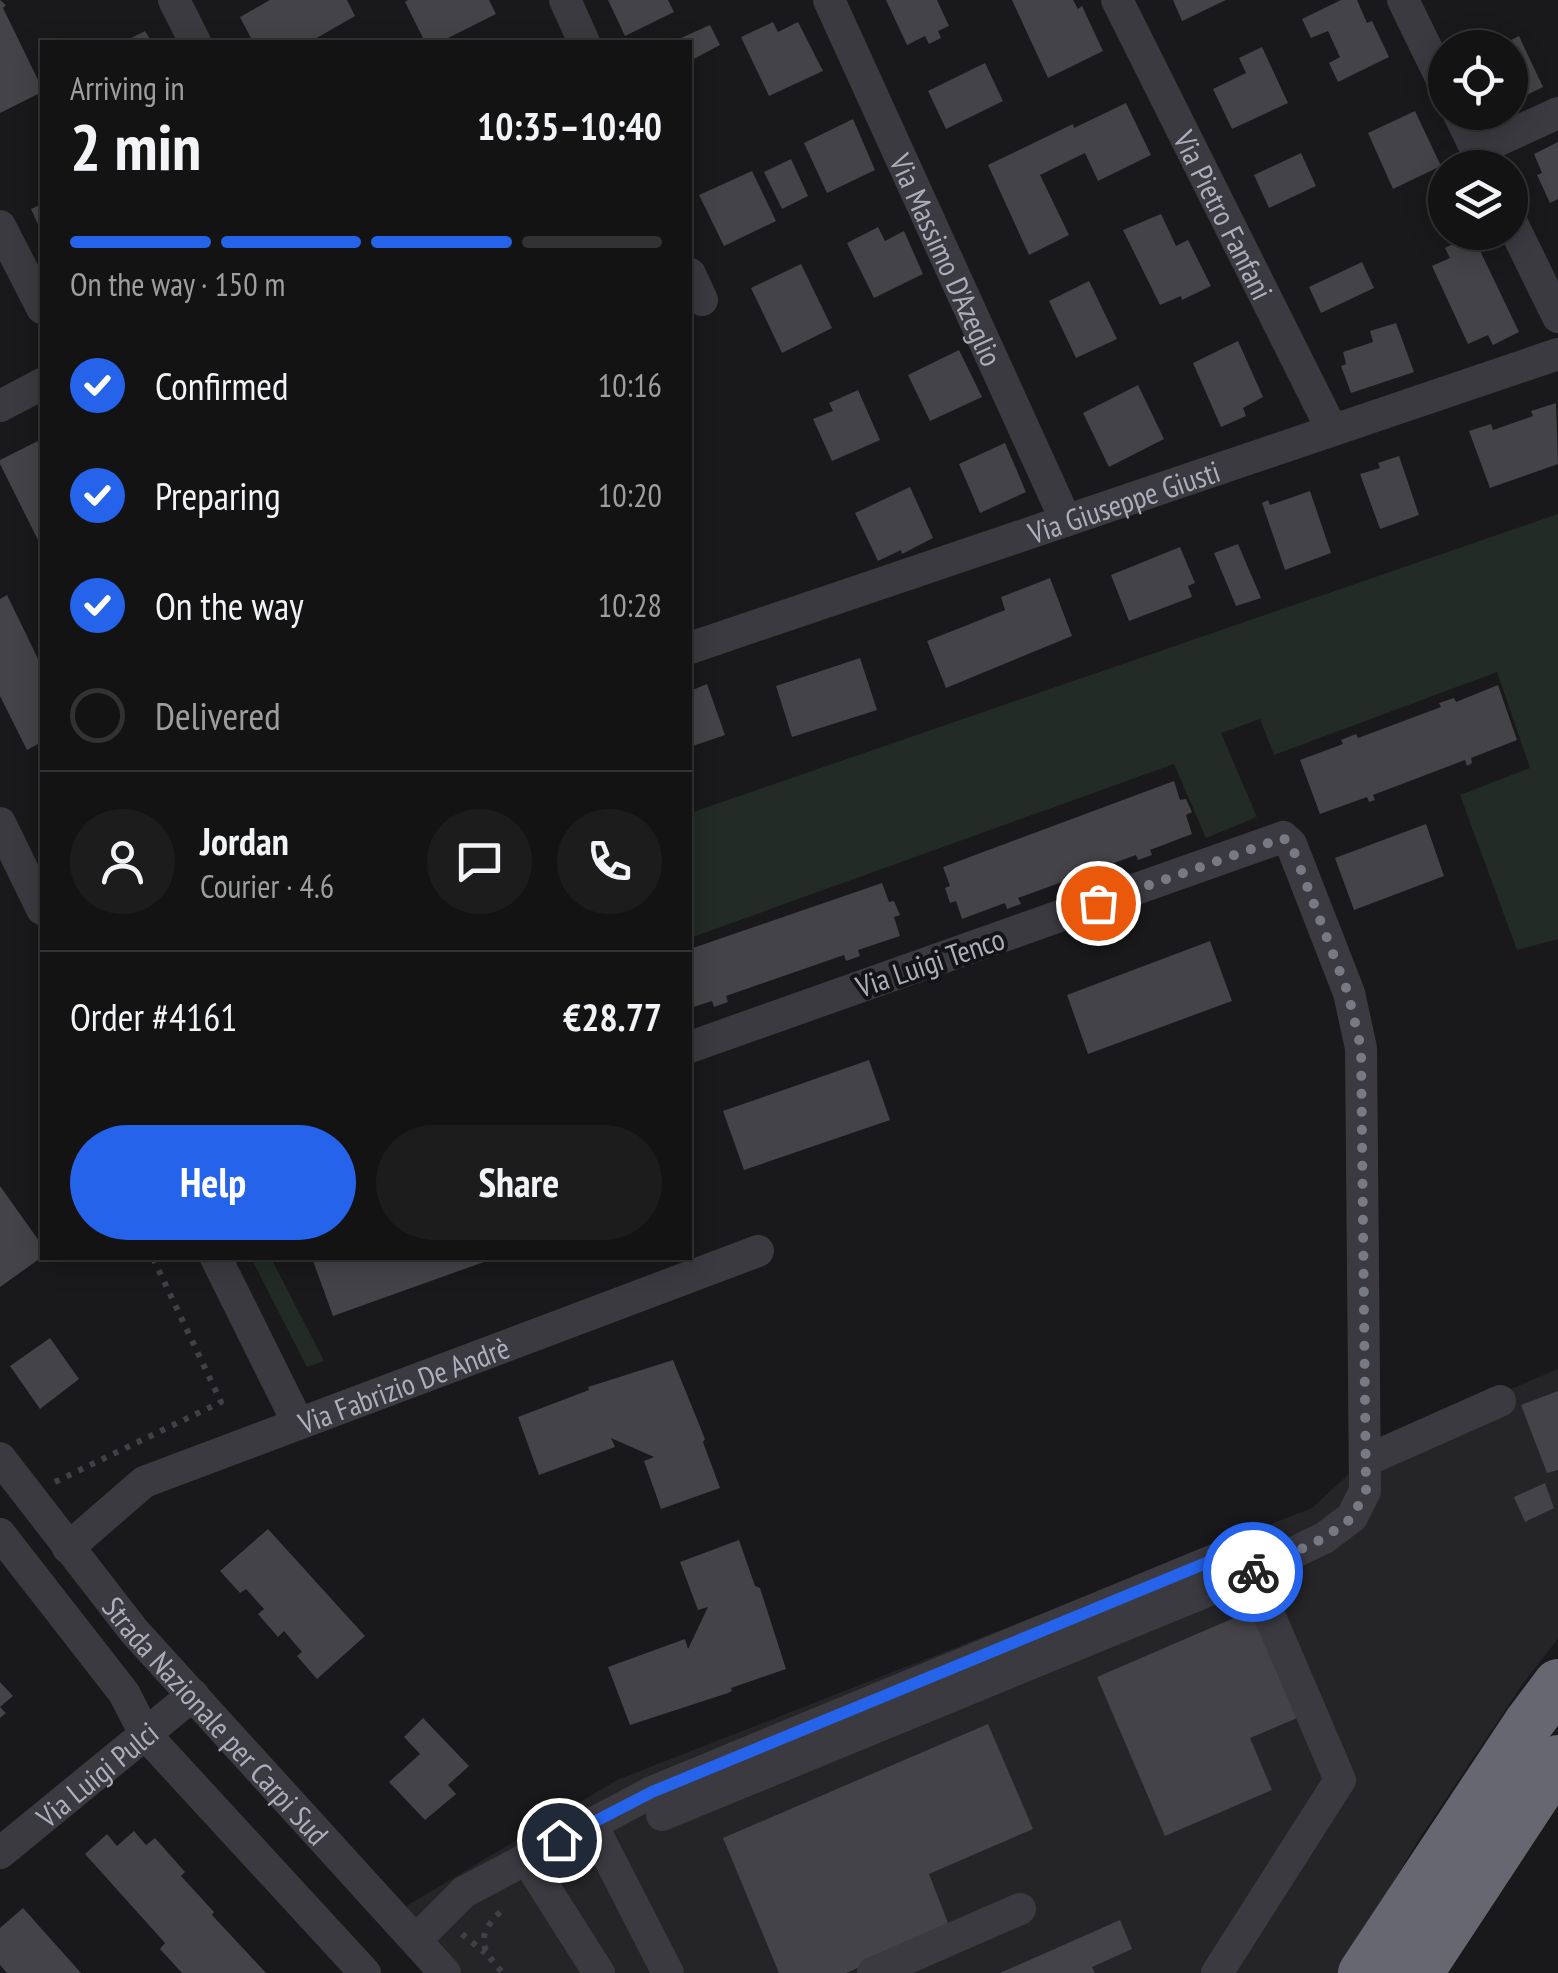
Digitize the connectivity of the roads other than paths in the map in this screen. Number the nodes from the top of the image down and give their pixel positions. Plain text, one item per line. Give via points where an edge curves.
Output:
1 (174, 0) edge
2 (565, 0) edge
3 (829, 0) edge
4 (1117, 0) edge
5 (1402, 0) edge
6 (194, 40) edge
7 (583, 40) edge
8 (1428, 52) edge
9 (1558, 113) edge
10 (1496, 150) edge
11 (0, 226) edge
12 (1526, 250) edge
13 (40, 304) edge
14 (1558, 317) edge
15 (1558, 354) edge
16 (40, 385) edge
17 (0, 406) edge
18 (1332, 430) junction
19 (1066, 520) junction
20 (692, 647) edge
21 (0, 823) edge
22 (40, 904) edge
23 (692, 1046) edge
24 (758, 1251) dead end
25 (217, 1260) edge
26 (663, 1272) edge
27 (1500, 1401) dead end
28 (298, 1423) junction
29 (0, 1458) edge
30 (1365, 1476) junction
31 (0, 1534) edge
32 (79, 1538) junction
33 (1246, 1561) junction
34 (1558, 1684) edge
35 (193, 1696) junction
36 (145, 1734) junction
37 (1558, 1760) edge
38 (591, 1823) junction
39 (0, 1853) edge
40 (526, 1858) junction
41 (1020, 1910) dead end
42 (416, 1940) junction
43 (364, 1973) edge
44 (446, 1973) edge
45 (598, 1973) edge
46 (668, 1973) edge
47 (873, 1973) edge
48 (1217, 1973) edge
49 (1363, 1973) edge
50 (1418, 1973) edge

1 - 6 street
2 - 7 street
3 - 19 street, Via Massimo D'Azeglio
4 - 18 street, Via Pietro Fanfani
5 - 8 street
9 - 10 street
11 - 13 street
12 - 14 street
15 - 18 street, Via Giuseppe Giusti
16 - 17 street
18 - 19 street, Via Giuseppe Giusti
19 - 20 street, Via Giuseppe Giusti
21 - 22 street
23 - 30 street, Via Luigi Tenco via 1283,838 1291,844 1348,993 1361,1048
24 - 26 street, Via Fabrizio De Andrè
25 - 28 street
26 - 28 street, Via Fabrizio De Andrè
27 - 30 street
28 - 32 street, Via Fabrizio De Andrè via 144,1482
29 - 32 street, Strada Nazionale per Carpi Sud
30 - 33 street via 1352,1518 1324,1538
31 - 36 street, Strada Nazionale per Carpi Sud via 124,1692
32 - 35 street, Strada Nazionale per Carpi Sud via 134,1631
33 - 38 street via 657,1804
33 - 48 street via 1340,1780
34 - 49 highway
35 - 36 street, Via Luigi Pulci
35 - 42 street, Strada Nazionale per Carpi Sud
36 - 39 street, Via Luigi Pulci
36 - 43 street, Strada Nazionale per Carpi Sud
37 - 50 highway
38 - 40 street
38 - 46 street
40 - 42 street via 464,1892
40 - 45 street
41 - 47 street
42 - 44 street, Strada Nazionale per Carpi Sud

